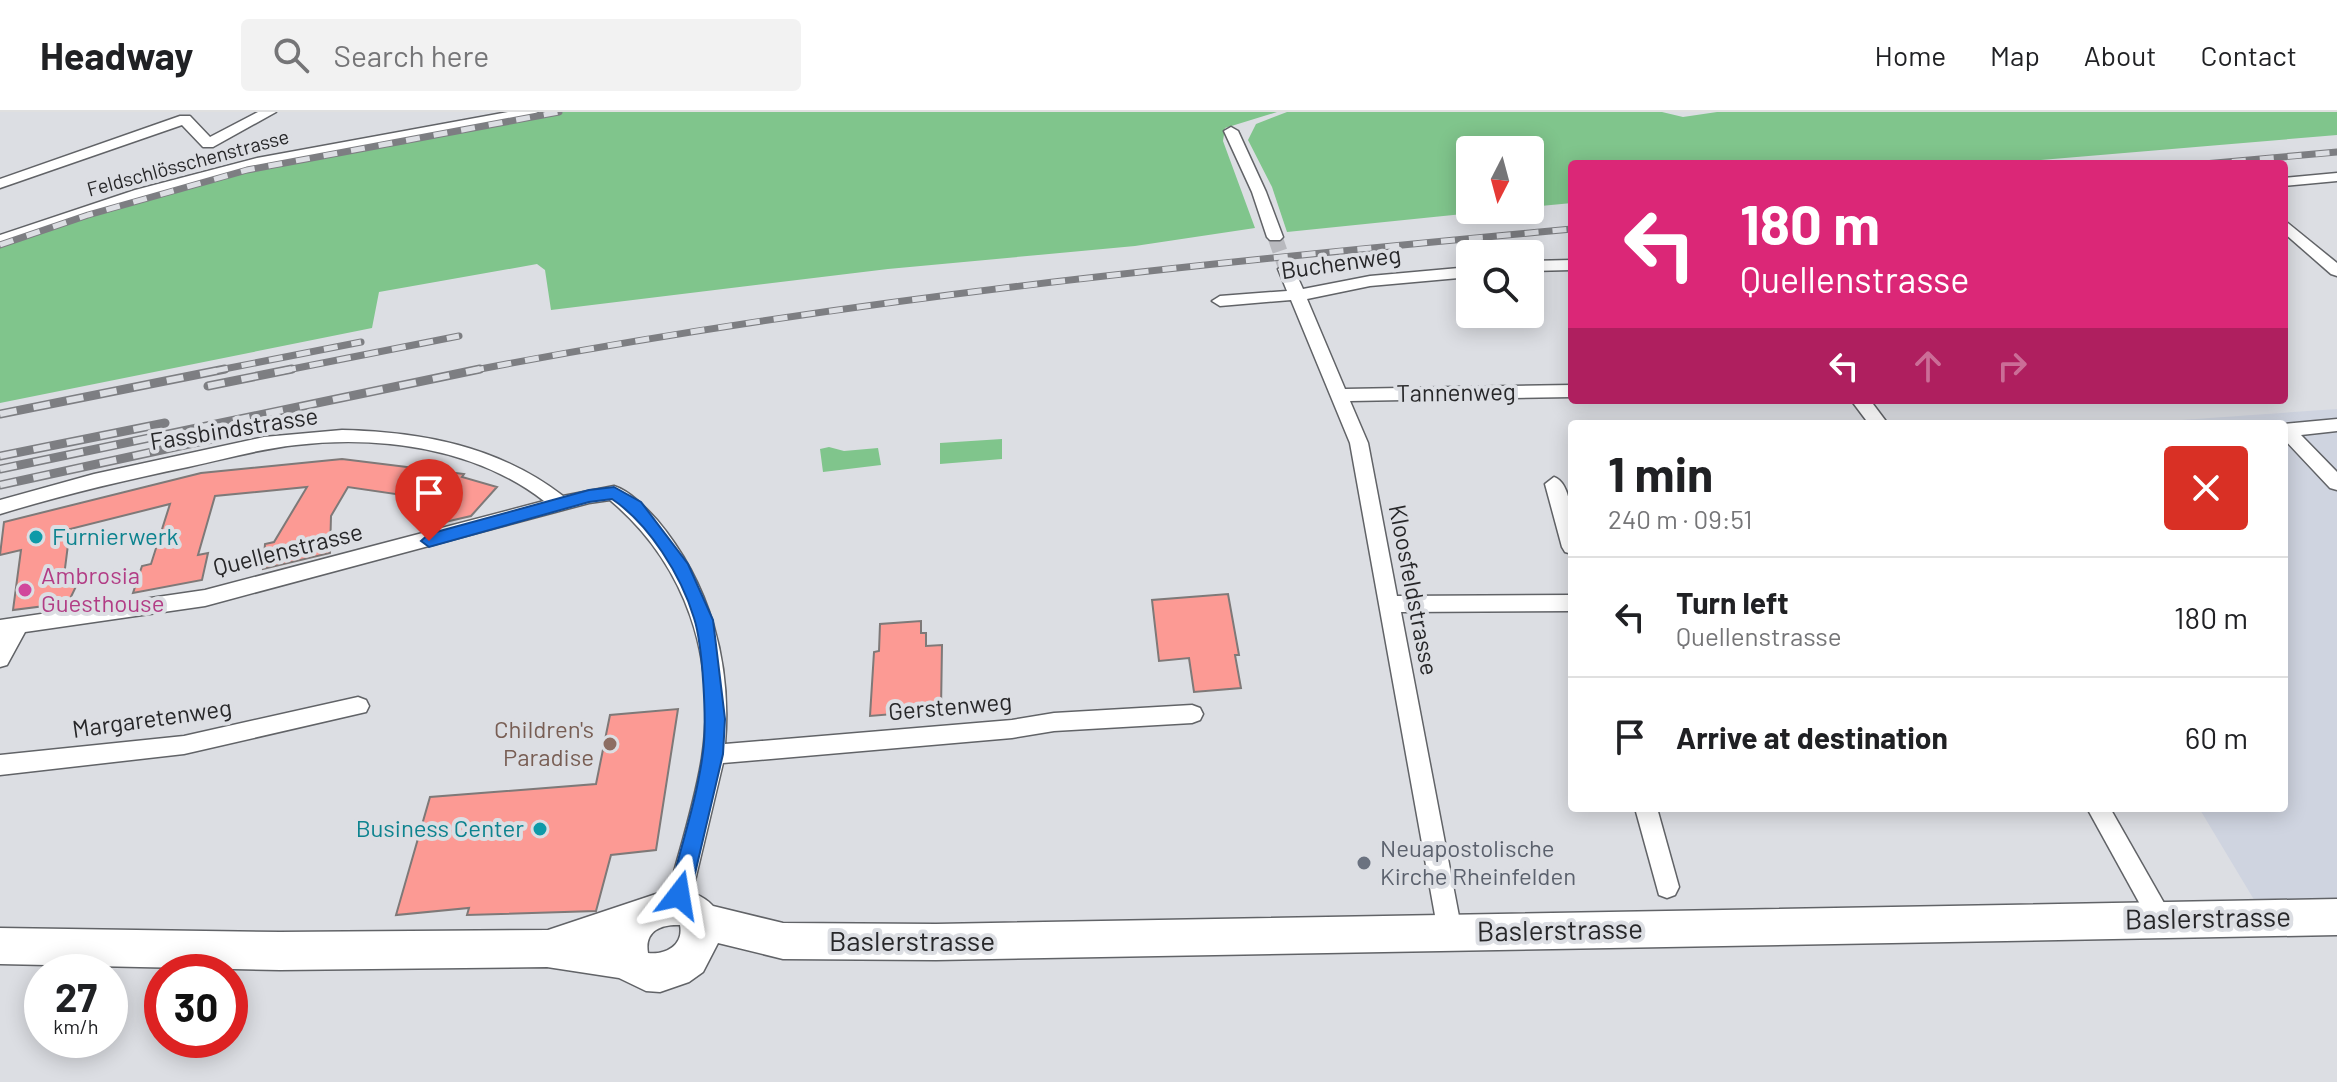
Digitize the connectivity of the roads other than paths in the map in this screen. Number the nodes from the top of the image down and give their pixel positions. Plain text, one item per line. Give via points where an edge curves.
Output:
1 (269, 112) edge
2 (531, 112) edge
3 (181, 116) edge
4 (1231, 131) dead end
5 (2337, 177) edge
6 (2288, 182) edge
7 (0, 184) edge
8 (2288, 228) edge
9 (1275, 237) tunnel mouth
10 (0, 240) edge
11 (1568, 265) edge
12 (1544, 266) edge
13 (1286, 269) tunnel mouth
14 (2337, 271) edge
15 (1456, 273) edge
16 (1296, 295) junction
17 (1220, 301) dead end
18 (1568, 391) edge
19 (1340, 395) junction
20 (1863, 404) edge
21 (1876, 420) edge
22 (2337, 425) edge
23 (2288, 430) edge
24 (2288, 433) edge
25 (2337, 483) edge
26 (1554, 484) dead end
27 (561, 504) junction
28 (0, 507) edge
29 (1568, 533) edge
30 (1568, 603) edge
31 (1388, 604) junction
32 (9, 627) edge
33 (0, 659) edge
34 (358, 706) dead end
35 (1192, 714) dead end
36 (713, 754) junction
37 (0, 765) edge
38 (1647, 812) edge
39 (2100, 812) edge
40 (1667, 887) dead end
41 (688, 913) junction
42 (2337, 917) edge
43 (2160, 918) junction
44 (637, 921) junction
45 (1450, 932) junction
46 (783, 941) junction
47 (0, 946) edge
48 (547, 948) junction
49 (687, 960) junction
50 (628, 961) junction

1 - 3 street via 208,144
2 - 10 street, Feldschlösschenstrasse via 257,162 140,193
3 - 7 street
4 - 9 street
5 - 6 street
8 - 14 street
11 - 12 street
13 - 16 street, Kloosfeldstrasse
15 - 16 street, Buchenweg
16 - 17 street, Buchenweg
16 - 19 street, Kloosfeldstrasse
18 - 19 street, Tannenweg
19 - 31 street, Kloosfeldstrasse via 1359,443
20 - 21 street
22 - 23 street
24 - 25 street
26 - 29 street
27 - 28 street, Fassbindstrasse via 490,462 420,441 365,437 267,444 69,485
27 - 32 street, Quellenstrasse via 205,598
27 - 36 street, Quellenstrasse via 614,493 635,507 682,569 704,620 713,682
30 - 31 street
31 - 45 street, Kloosfeldstrasse
32 - 33 street
34 - 37 street, Margaretenweg via 184,745
35 - 36 street, Gerstenweg
36 - 41 street, Quellenstrasse
38 - 40 street
39 - 43 street
41 - 44 main road via 656,908
41 - 46 main road, Baslerstrasse
41 - 49 main road via 700,936
42 - 43 main road, Baslerstrasse
43 - 45 main road, Baslerstrasse
44 - 48 main road
44 - 50 main road via 626,941
45 - 46 main road, Baslerstrasse
46 - 49 main road, Baslerstrasse
47 - 48 main road
48 - 50 main road
49 - 50 main road via 658,974 638,971

